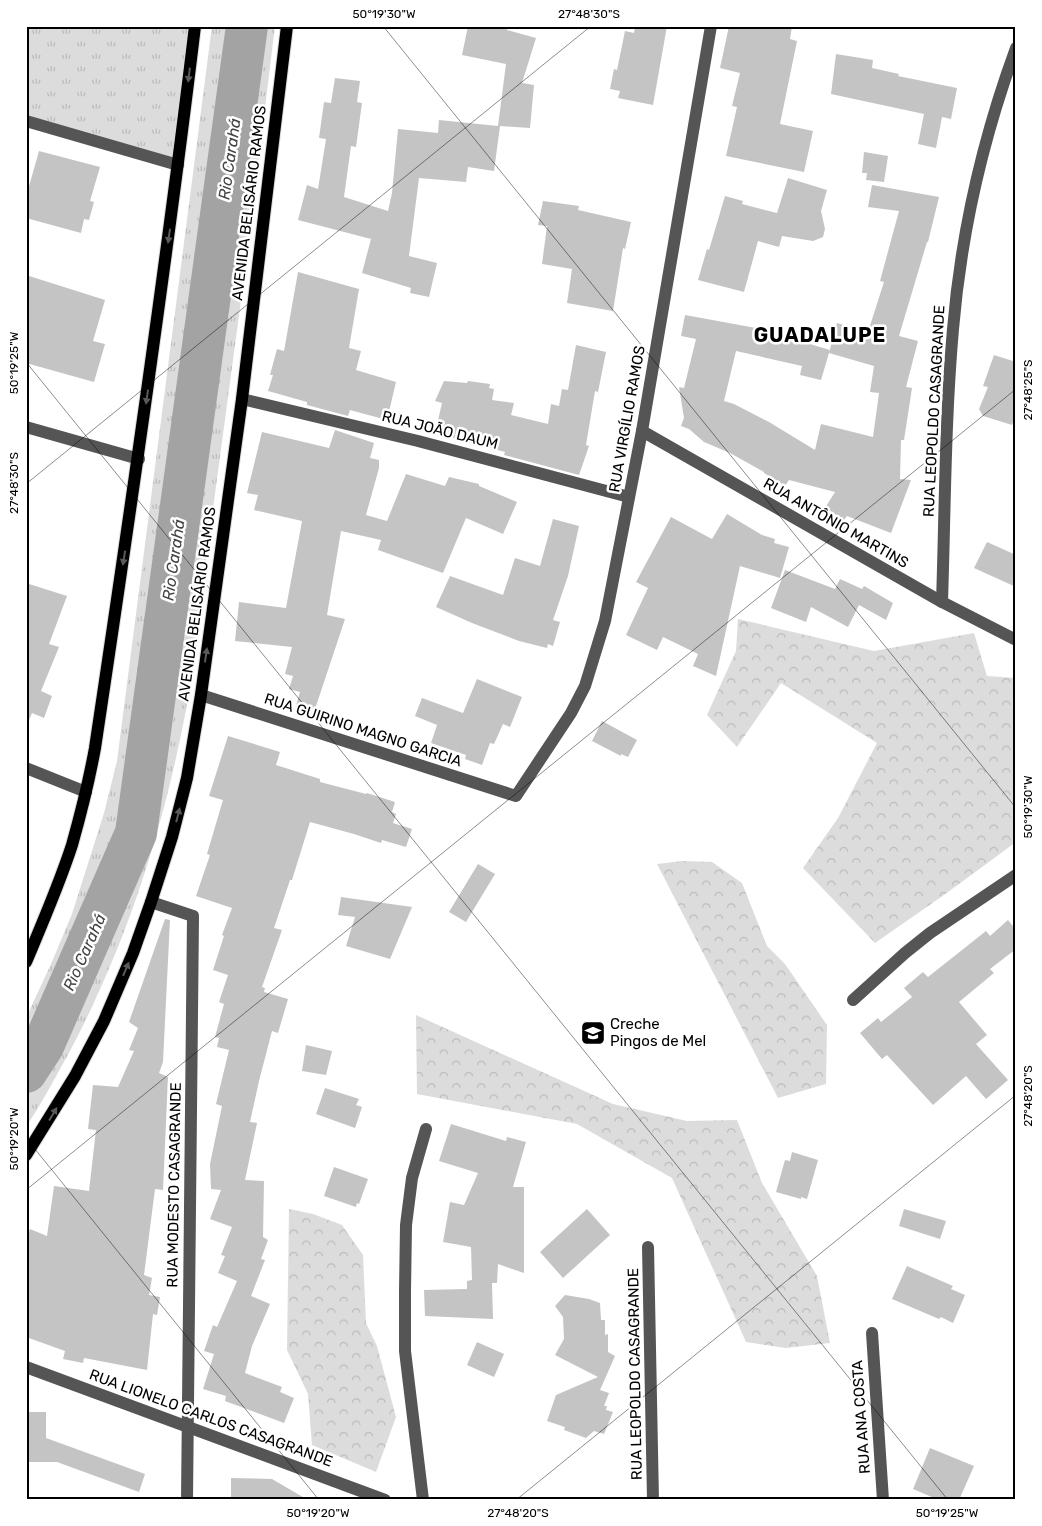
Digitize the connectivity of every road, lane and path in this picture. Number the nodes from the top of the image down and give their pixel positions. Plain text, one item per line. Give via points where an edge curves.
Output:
1 (195, 26) edge
2 (287, 26) edge
3 (712, 26) edge
4 (1016, 48) edge
5 (26, 121) edge
6 (178, 165) junction
7 (242, 399) junction
8 (26, 428) edge
9 (642, 431) junction
10 (139, 459) junction
11 (629, 497) junction
12 (942, 602) junction
13 (1016, 640) edge
14 (201, 695) junction
15 (26, 768) edge
16 (86, 792) junction
17 (516, 796) joint
18 (1016, 876) edge
19 (151, 902) junction
20 (26, 962) edge
21 (853, 1000) dead end
22 (426, 1129) dead end
23 (26, 1154) edge
24 (648, 1247) dead end
25 (872, 1332) dead end
26 (26, 1367) edge
27 (188, 1427) junction
28 (187, 1500) edge
29 (385, 1500) edge
30 (424, 1500) edge
31 (653, 1500) edge
32 (883, 1500) edge

1 -> 6 main road
2 - 7 main road, AVENIDA BELISÁRIO RAMOS
3 - 9 street, RUA VIRGÍLIO RAMOS
4 - 12 street, RUA LEOPOLDO CASAGRANDE via 986,142 965,240 957,298 947,413
5 - 6 street
6 -> 10 main road
7 - 11 street, RUA JOÃO DAUM via 427,443
14 -> 7 main road, AVENIDA BELISÁRIO RAMOS
8 - 10 street
9 - 11 street, RUA VIRGÍLIO RAMOS
9 - 12 street, RUA ANTÔNIO MARTINS
10 -> 16 main road
11 - 17 street, RUA VIRGÍLIO RAMOS via 605,621 585,686 572,713
12 - 13 street, RUA ANTÔNIO MARTINS
14 - 17 street, RUA GUIRINO MAGNO GARCIA
19 -> 14 main road, AVENIDA BELISÁRIO RAMOS via 187,778
15 - 16 street
16 - 20 main road via 71,847
18 - 21 street via 924,938
23 -> 19 main road, AVENIDA BELISÁRIO RAMOS via 75,1076 104,1021
19 - 27 street, RUA MODESTO CASAGRANDE via 194,916
22 - 30 street via 412,1178 406,1225 405,1291 405,1351
24 - 31 street, RUA LEOPOLDO CASAGRANDE
25 - 32 street, RUA ANA COSTA
26 - 27 street, RUA LIONELO CARLOS CASAGRANDE
27 - 28 street, RUA MODESTO CASAGRANDE
27 - 29 street, RUA LIONELO CARLOS CASAGRANDE

